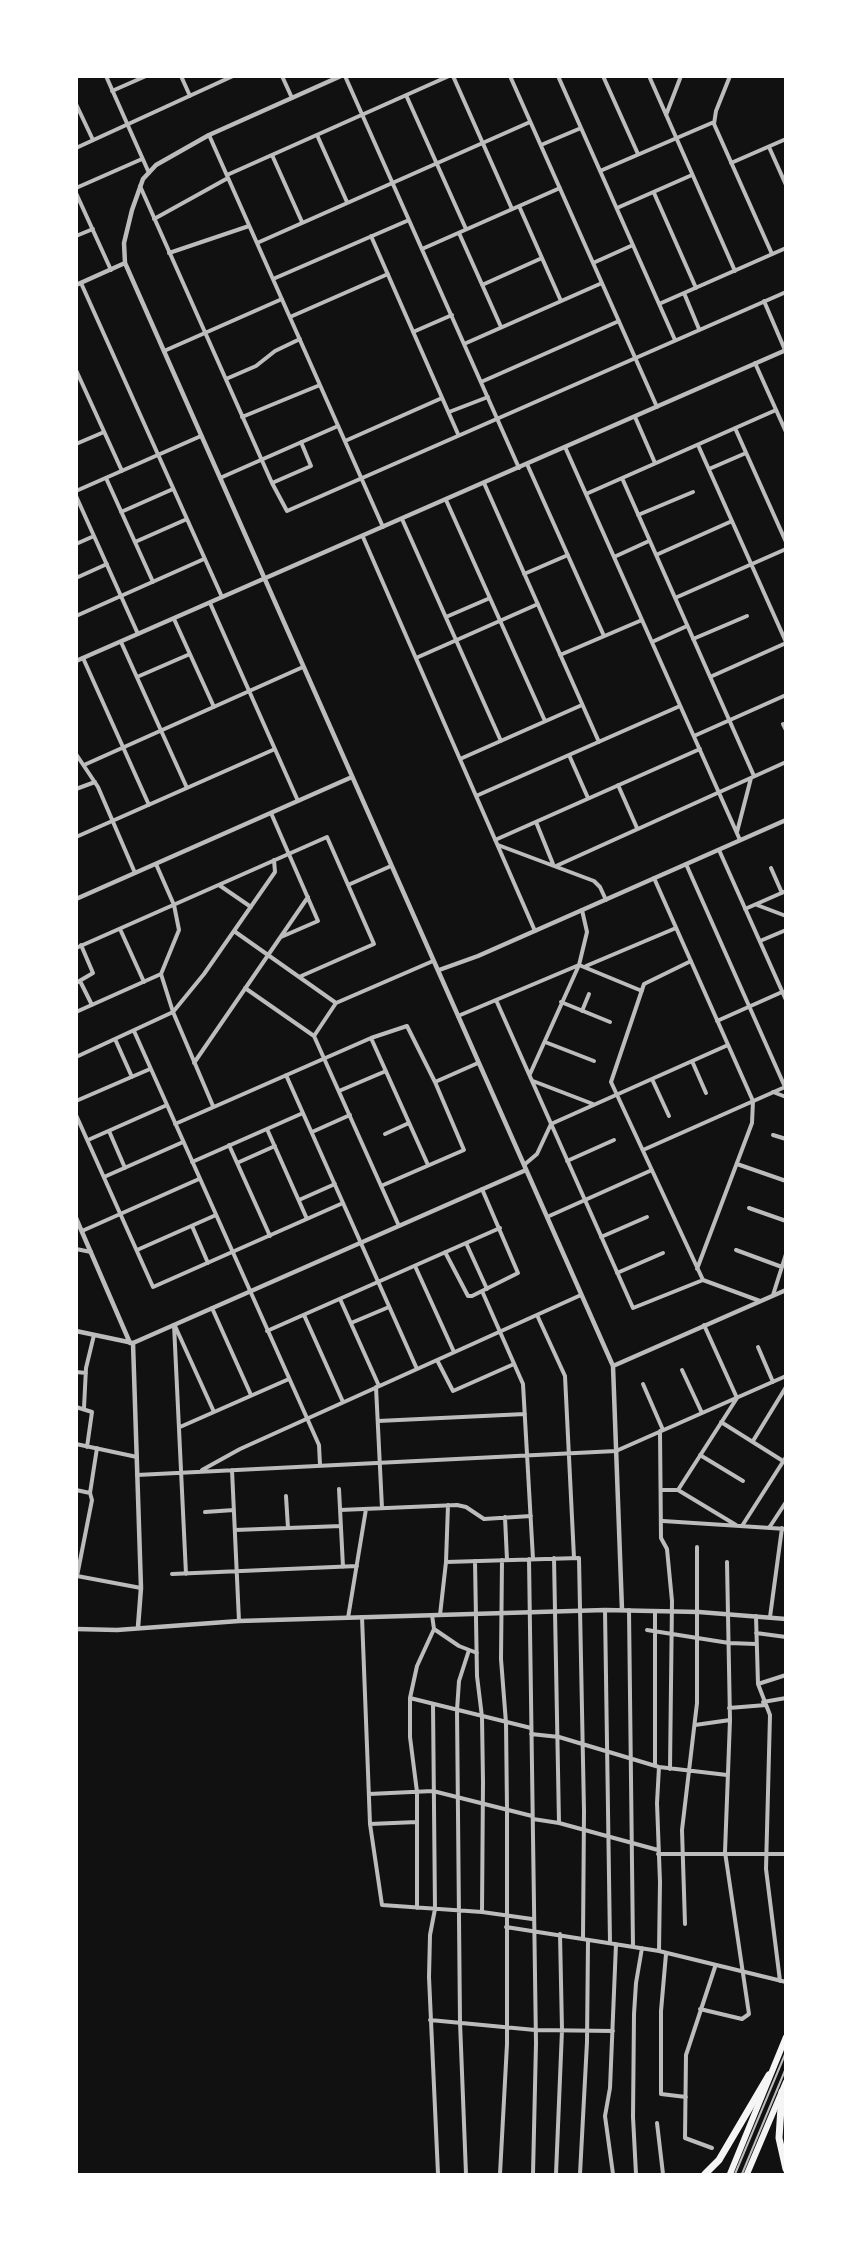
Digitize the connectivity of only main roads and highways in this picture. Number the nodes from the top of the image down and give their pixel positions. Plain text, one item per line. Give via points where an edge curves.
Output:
1 (786, 2037) edge
2 (769, 2075) junction
3 (786, 2082) edge
4 (782, 2092) junction
5 (786, 2169) edge
6 (705, 2175) edge
7 (730, 2175) edge
8 (747, 2175) edge

1 - 2 main road
2 - 6 highway via 719,2160
2 - 7 main road
3 - 4 main road
4 - 5 highway via 779,2138
4 - 8 main road

